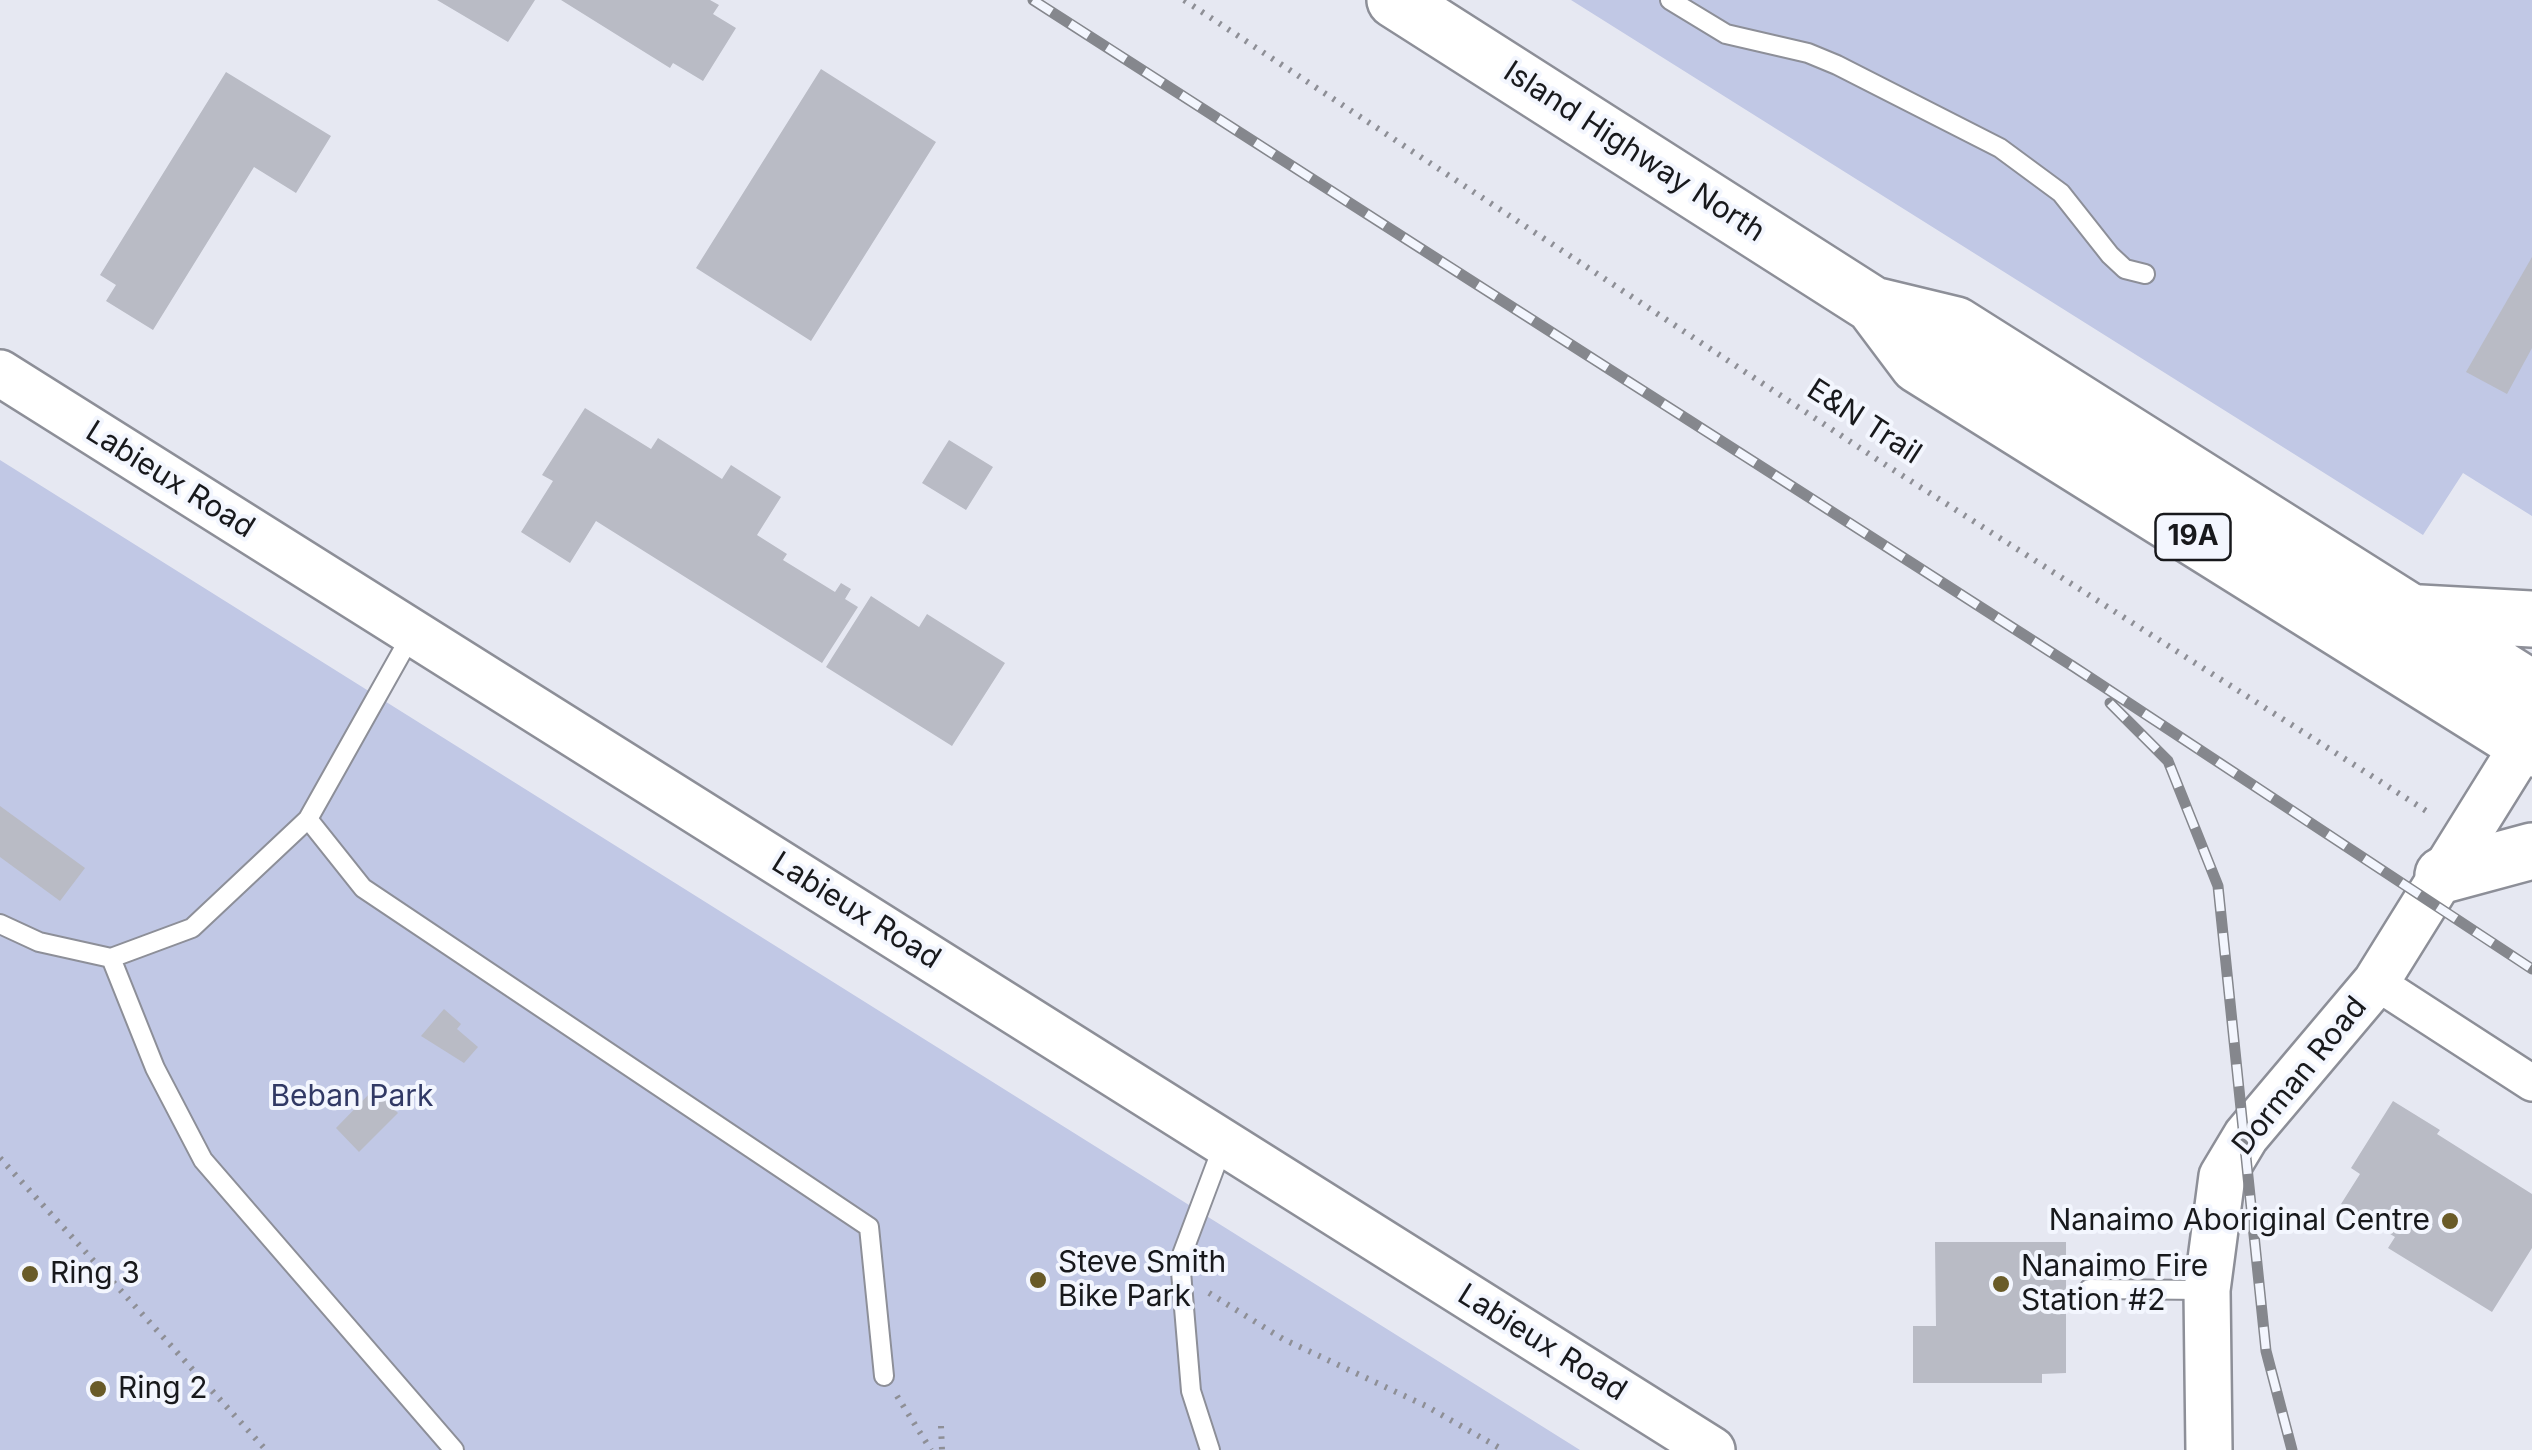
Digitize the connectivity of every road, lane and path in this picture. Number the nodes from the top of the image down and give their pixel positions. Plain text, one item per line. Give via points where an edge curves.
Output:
1 (1184, 0) edge
2 (1395, 0) edge
3 (1670, 0) edge
4 (2145, 274) dead end
5 (1873, 305) junction
6 (0, 373) edge
7 (2409, 611) junction
8 (2532, 619) edge
9 (414, 633) junction
10 (2532, 689) edge
11 (2529, 744) edge
12 (308, 819) junction
13 (2478, 819) junction
14 (2532, 852) edge
15 (2442, 875) junction
16 (0, 924) edge
17 (111, 958) junction
18 (2376, 982) junction
19 (2532, 1083) edge
20 (1224, 1142) junction
21 (0, 1158) edge
22 (1180, 1260) junction
23 (2090, 1289) dead end
24 (2207, 1290) junction
25 (884, 1376) joint
26 (941, 1426) dead end
27 (266, 1450) edge
28 (454, 1450) edge
29 (931, 1450) edge
30 (942, 1450) edge
31 (1210, 1450) edge
32 (1503, 1450) edge
33 (1712, 1450) edge
34 (2209, 1450) edge

1 - 13 path, E&N Trail via 1878,460 2438,819
2 - 5 main road, Island Highway North / 19A
3 - 4 lane via 1726,34 1837,65 2000,148 2062,192 2125,269
5 - 7 main road, Island Highway North / 19A via 1956,325
5 - 11 main road, Island Highway North / 19A via 1918,365
6 - 9 street, Labieux Road
7 - 8 main road
7 - 10 main road, Island Highway North / 19A
9 - 12 lane
9 - 20 street, Labieux Road
11 - 13 street, Dorman Road
12 - 17 lane via 192,928
12 - 25 lane via 363,888 869,1227
13 - 15 street, Dorman Road
14 - 15 main road
15 - 18 street, Dorman Road
16 - 17 lane via 38,942
17 - 28 lane via 155,1068 202,1160
18 - 19 street
18 - 24 street, Dorman Road via 2246,1136 2222,1176
20 - 22 lane
20 - 33 street, Labieux Road
21 - 27 path
22 - 31 lane via 1191,1391
22 - 32 path via 1192,1282 1283,1339
23 - 24 lane
24 - 34 street, Dorman Road
25 - 29 path
26 - 30 path

